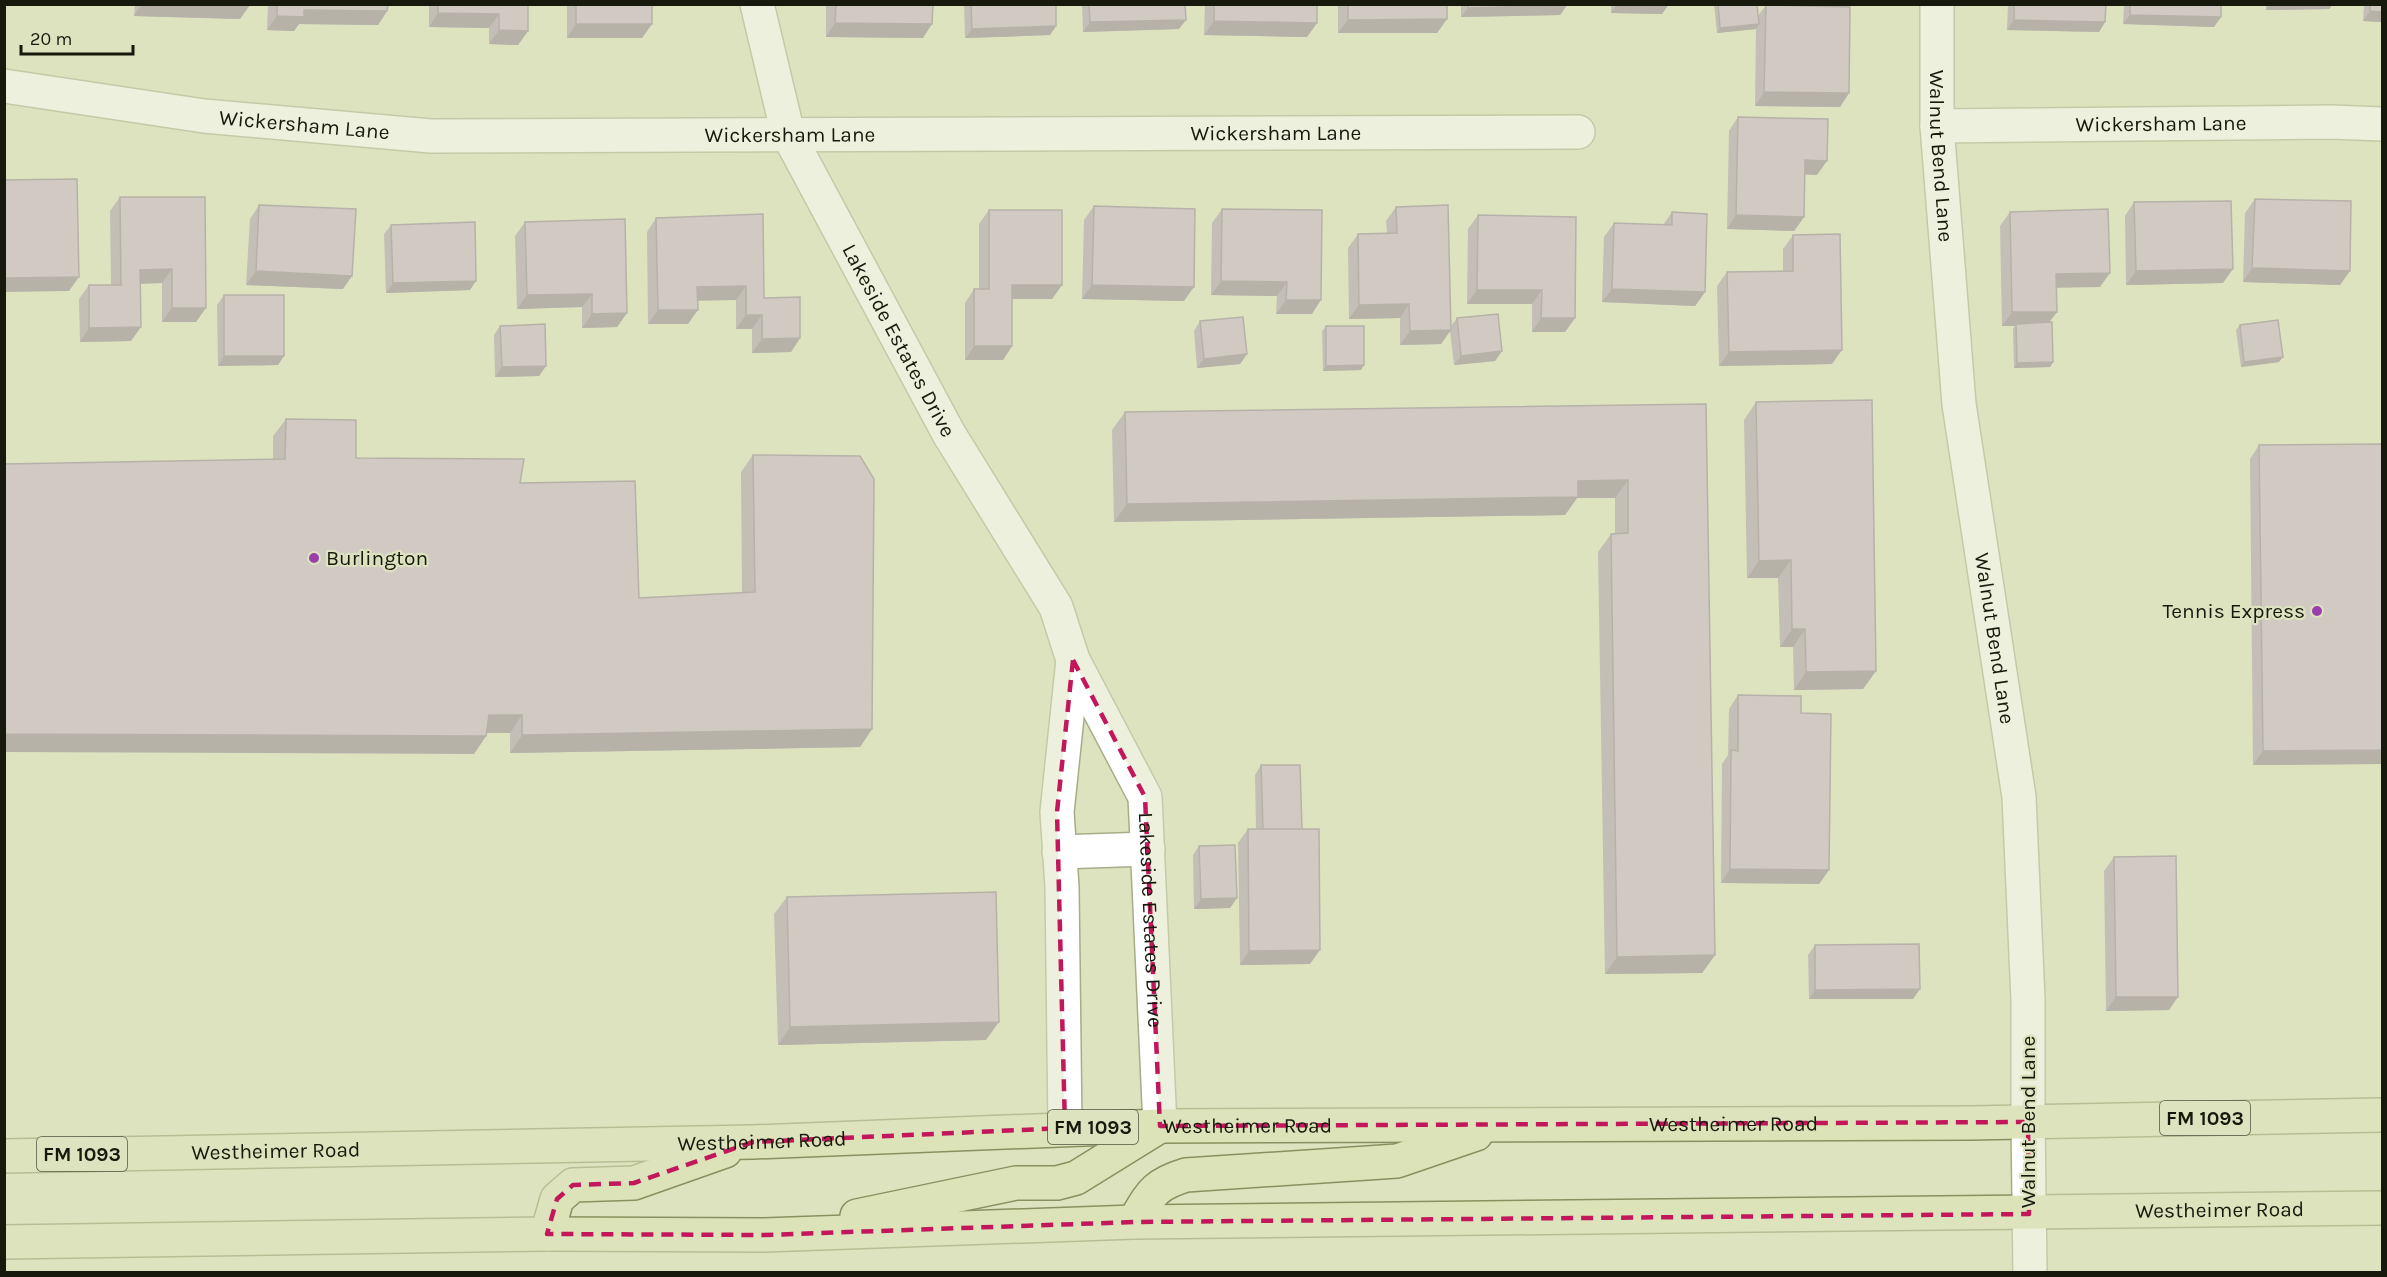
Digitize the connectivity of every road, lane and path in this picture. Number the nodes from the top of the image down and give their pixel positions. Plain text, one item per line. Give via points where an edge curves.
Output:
1 (757, 4) edge
2 (1937, 4) edge
3 (4, 87) edge
4 (2382, 124) edge
5 (1937, 126) junction
6 (1578, 132) dead end
7 (788, 134) junction
8 (1073, 660) junction
9 (1148, 849) junction
10 (1059, 852) junction
11 (2382, 1115) edge
12 (2028, 1122) junction
13 (1504, 1125) junction
14 (1160, 1126) junction
15 (1065, 1128) junction
16 (753, 1142) junction
17 (4, 1156) edge
18 (2382, 1208) edge
19 (2029, 1214) junction
20 (1134, 1222) junction
21 (547, 1234) junction
22 (764, 1235) junction
23 (4, 1242) edge
24 (2030, 1272) edge

1 - 7 street, Lakeside Estates Drive
2 - 5 street, Walnut Bend Lane
3 - 7 street, Wickersham Lane via 204,116 431,136
4 - 5 street, Wickersham Lane
5 - 12 street, Walnut Bend Lane via 1959,404 2019,797 2028,1000
6 - 7 street, Wickersham Lane
7 - 8 street, Lakeside Estates Drive via 949,434 1056,608
8 - 9 street, Lakeside Estates Drive via 1145,797
8 - 10 street, Lakeside Estates Drive via 1057,812
9 - 10 street
9 - 14 street, Lakeside Estates Drive
10 - 15 street, Lakeside Estates Drive
11 - 12 main road, Westheimer Road / FM 1093
12 - 13 main road, Westheimer Road / FM 1093
12 - 19 street, Walnut Bend Lane
13 - 14 main road, Westheimer Road / FM 1093
13 - 20 main road via 1397,1161 1186,1175 1164,1182 1151,1194
14 - 15 main road, Westheimer Road / FM 1093
14 - 22 main road via 1076,1178 1057,1183 1016,1183
15 - 16 main road, Westheimer Road / FM 1093
16 - 17 main road, Westheimer Road / FM 1093
16 - 21 main road via 634,1183 573,1185 557,1199
18 - 19 main road, Westheimer Road
19 - 20 main road, Westheimer Road
19 - 24 street, Walnut Bend Lane
20 - 22 main road, Westheimer Road
21 - 22 main road, Westheimer Road
21 - 23 main road, Westheimer Road

